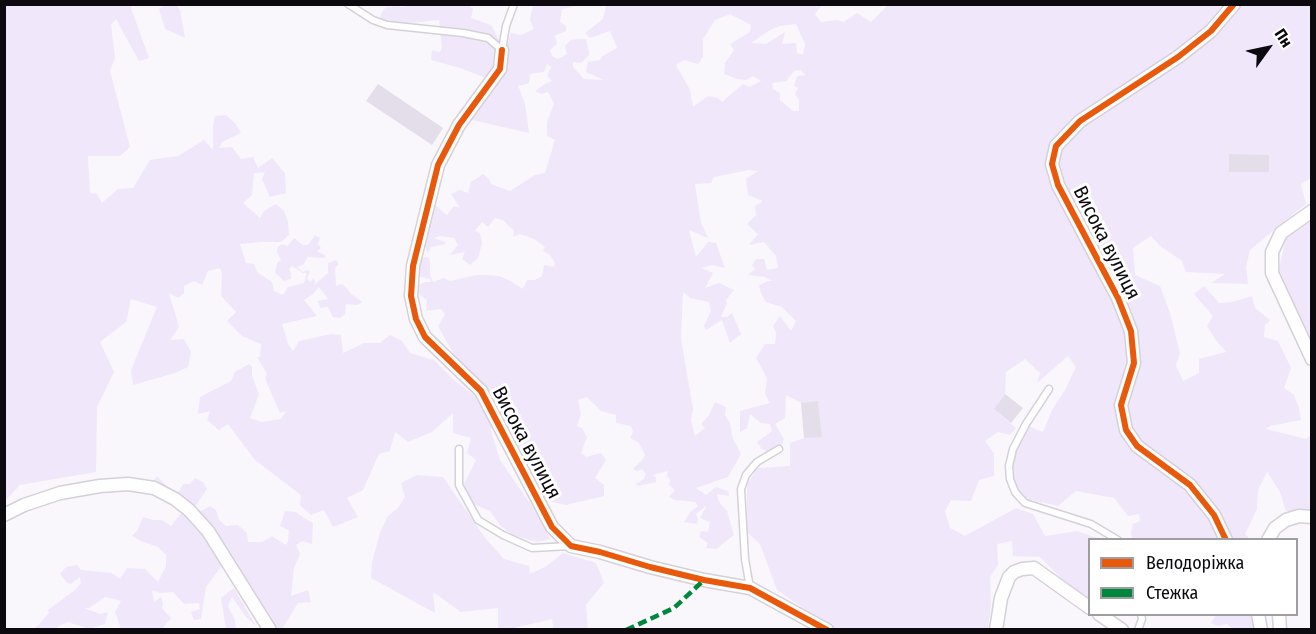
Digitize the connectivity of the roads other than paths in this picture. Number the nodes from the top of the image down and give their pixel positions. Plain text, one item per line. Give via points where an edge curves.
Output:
1 (348, 4) edge
2 (514, 4) edge
3 (1234, 4) edge
4 (502, 50) junction
5 (1311, 211) edge
6 (1311, 360) edge
7 (1049, 389) dead end
8 (459, 449) dead end
9 (779, 449) dead end
10 (4, 515) edge
11 (1311, 517) edge
12 (1116, 538) edge
13 (1225, 538) edge
14 (1269, 538) edge
15 (571, 546) junction
16 (750, 588) junction
17 (1088, 607) edge
18 (1101, 616) edge
19 (270, 630) edge
20 (827, 630) edge
21 (996, 630) edge
22 (1122, 630) edge

1 - 4 lane via 387,25 488,38
2 - 4 lane
3 - 13 street, Висока вулиця via 1211,31 1178,57 1080,121 1056,146 1052,164 1058,185 1118,298 1131,331 1134,363 1120,405 1126,430 1137,446 1190,484 1215,515
4 - 15 street, Висока вулиця via 500,69 459,125 438,165 413,266 411,297 425,338 481,391 552,527
5 - 6 street via 1281,233 1272,252 1272,273
7 - 12 lane via 1013,449 1010,479 1015,492 1025,504 1091,524
8 - 15 lane via 459,485 478,520 532,548
9 - 16 lane via 757,462 741,489
10 - 19 street via 60,493 128,484 154,488 189,510 208,531
11 - 14 street via 1286,520
15 - 16 street
16 - 20 street
17 - 21 street via 1034,568 1022,569 1010,577 1001,598
18 - 22 street

